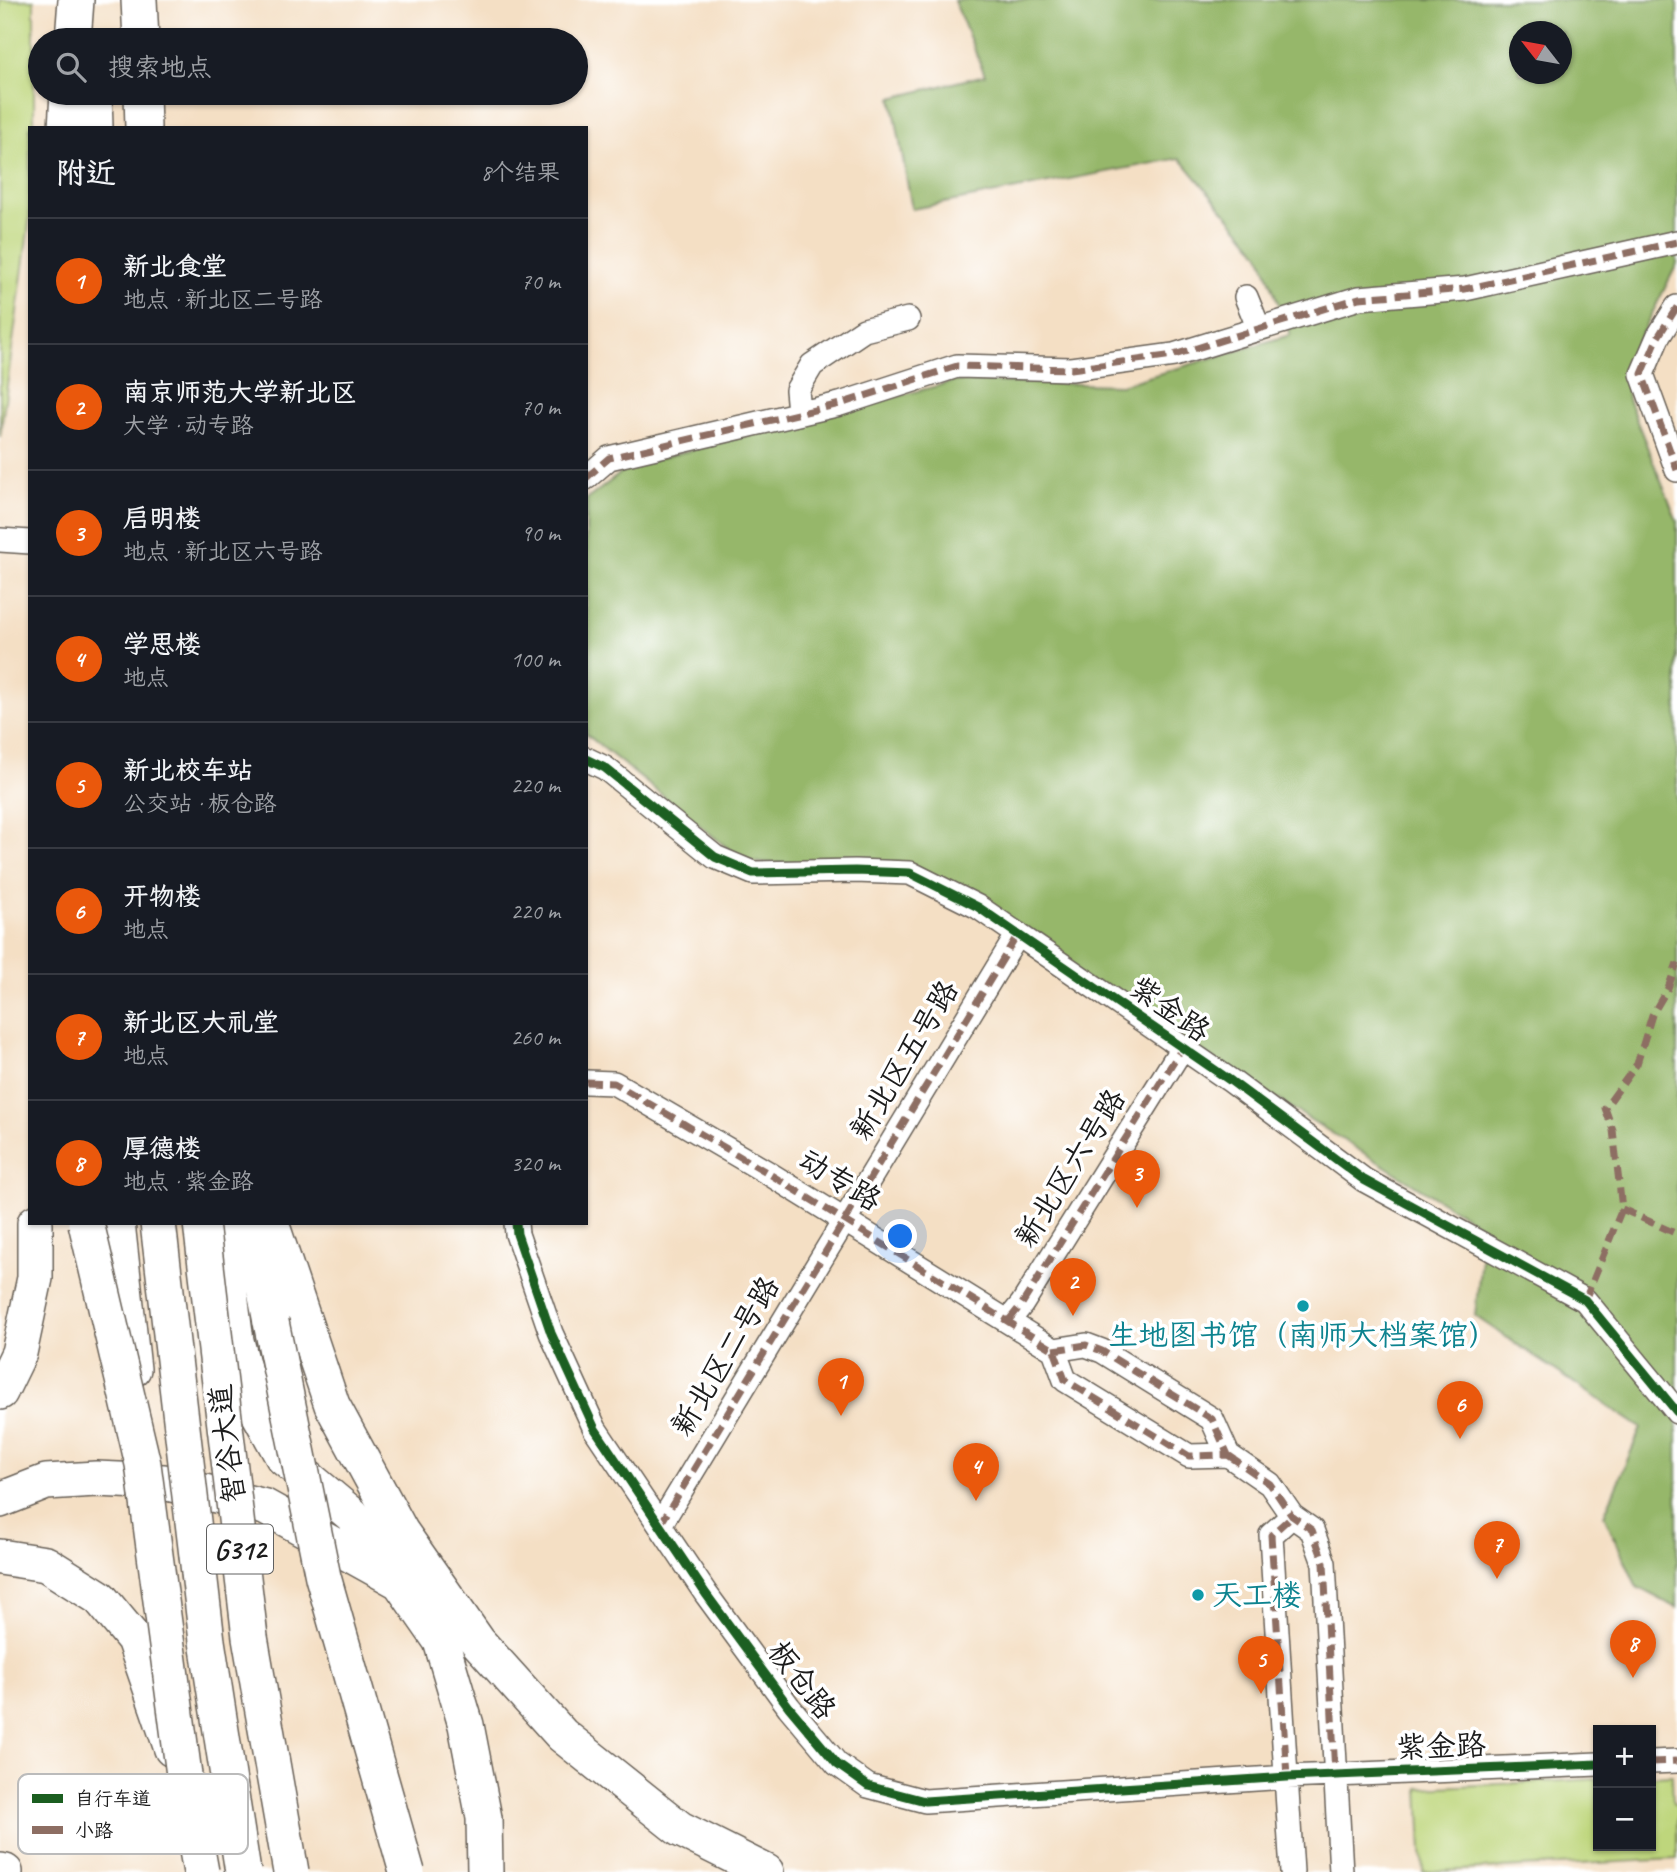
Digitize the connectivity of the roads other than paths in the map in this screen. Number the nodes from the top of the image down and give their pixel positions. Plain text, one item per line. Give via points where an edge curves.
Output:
1 (76, 0) edge
2 (92, 0) edge
3 (137, 0) edge
4 (74, 28) edge
5 (93, 28) edge
6 (138, 28) edge
7 (67, 105) edge
8 (94, 105) edge
9 (136, 105) edge
10 (142, 105) edge
11 (66, 126) edge
12 (95, 126) edge
13 (136, 126) edge
14 (143, 126) edge
15 (1677, 242) edge
16 (1246, 297) dead end
17 (1677, 307) edge
18 (908, 318) dead end
19 (1259, 329) junction
20 (799, 412) junction
21 (1677, 470) edge
22 (588, 476) edge
23 (0, 540) edge
24 (28, 542) edge
25 (588, 760) edge
26 (1018, 934) junction
27 (1182, 1048) junction
28 (588, 1082) edge
29 (844, 1219) junction
30 (35, 1225) edge
31 (86, 1225) edge
32 (117, 1225) edge
33 (158, 1225) edge
34 (201, 1225) edge
35 (221, 1225) edge
36 (252, 1225) edge
37 (272, 1225) edge
38 (516, 1225) edge
39 (1009, 1320) junction
40 (1054, 1350) junction
41 (0, 1392) edge
42 (1676, 1411) edge
43 (1228, 1455) junction
44 (143, 1464) junction
45 (0, 1500) edge
46 (1292, 1516) junction
47 (660, 1525) junction
48 (0, 1558) edge
49 (400, 1582) junction
50 (1677, 1761) edge
51 (1656, 1762) edge
52 (1593, 1764) edge
53 (180, 1774) edge
54 (184, 1774) edge
55 (228, 1774) edge
56 (1335, 1774) junction
57 (1287, 1777) junction
58 (198, 1854) edge
59 (240, 1854) edge
60 (201, 1872) edge
61 (243, 1872) edge
62 (291, 1872) edge
63 (407, 1872) edge
64 (485, 1872) edge
65 (766, 1872) edge
66 (1292, 1872) edge
67 (1341, 1872) edge

1 - 4 highway
2 - 5 highway
3 - 6 highway
7 - 11 highway
8 - 12 highway
9 - 13 highway
10 - 14 highway
15 - 19 street via 1465,289 1359,298
16 - 19 street
17 - 21 street via 1642,374
18 - 20 street via 864,330 812,365 797,390
19 - 20 street via 1174,355 1071,369 957,366 840,404
20 - 22 street via 609,457
23 - 24 street
25 - 26 street, 紫金路 via 605,768 715,856 753,873 910,873 978,907
26 - 27 street, 紫金路
26 - 29 street, 新北区五号路
27 - 39 street, 新北区六号路
27 - 42 street, 紫金路 via 1364,1180 1584,1300
28 - 29 street, 动专路 via 614,1083
29 - 39 street, 动专路
29 - 47 street, 新北区二号路
30 - 41 highway via 35,1278 19,1353
31 - 44 highway, bridge
32 - 44 highway, bridge
33 - 55 highway, 智谷大道 / G312, bridge
34 - 62 highway, 智谷大道 / G312, bridge via 250,1637
35 - 49 highway via 236,1341 251,1399 283,1457 352,1515
36 - 63 highway, bridge via 323,1577
37 - 65 highway via 332,1405 401,1532 478,1642 562,1735 680,1829
38 - 47 street, 板仓路 via 551,1333 595,1429
39 - 40 street, 动专路
40 - 43 street via 1065,1380 1189,1456
40 - 43 street via 1086,1345 1102,1350 1212,1419
43 - 46 street via 1270,1484
44 - 54 highway, bridge
45 - 49 highway, bridge via 46,1482 164,1482 265,1507
46 - 56 street via 1312,1530 1324,1563
46 - 57 street via 1271,1535
47 - 57 street, 板仓路 via 789,1707 837,1764 868,1786 925,1801
48 - 53 highway, bridge via 46,1564 100,1598 134,1639
49 - 64 highway via 441,1641 484,1818
50 - 51 street
52 - 56 street, 紫金路
56 - 57 street, 紫金路
56 - 67 street
57 - 66 street
58 - 60 highway, bridge
59 - 61 highway, 智谷大道 / G312, bridge

